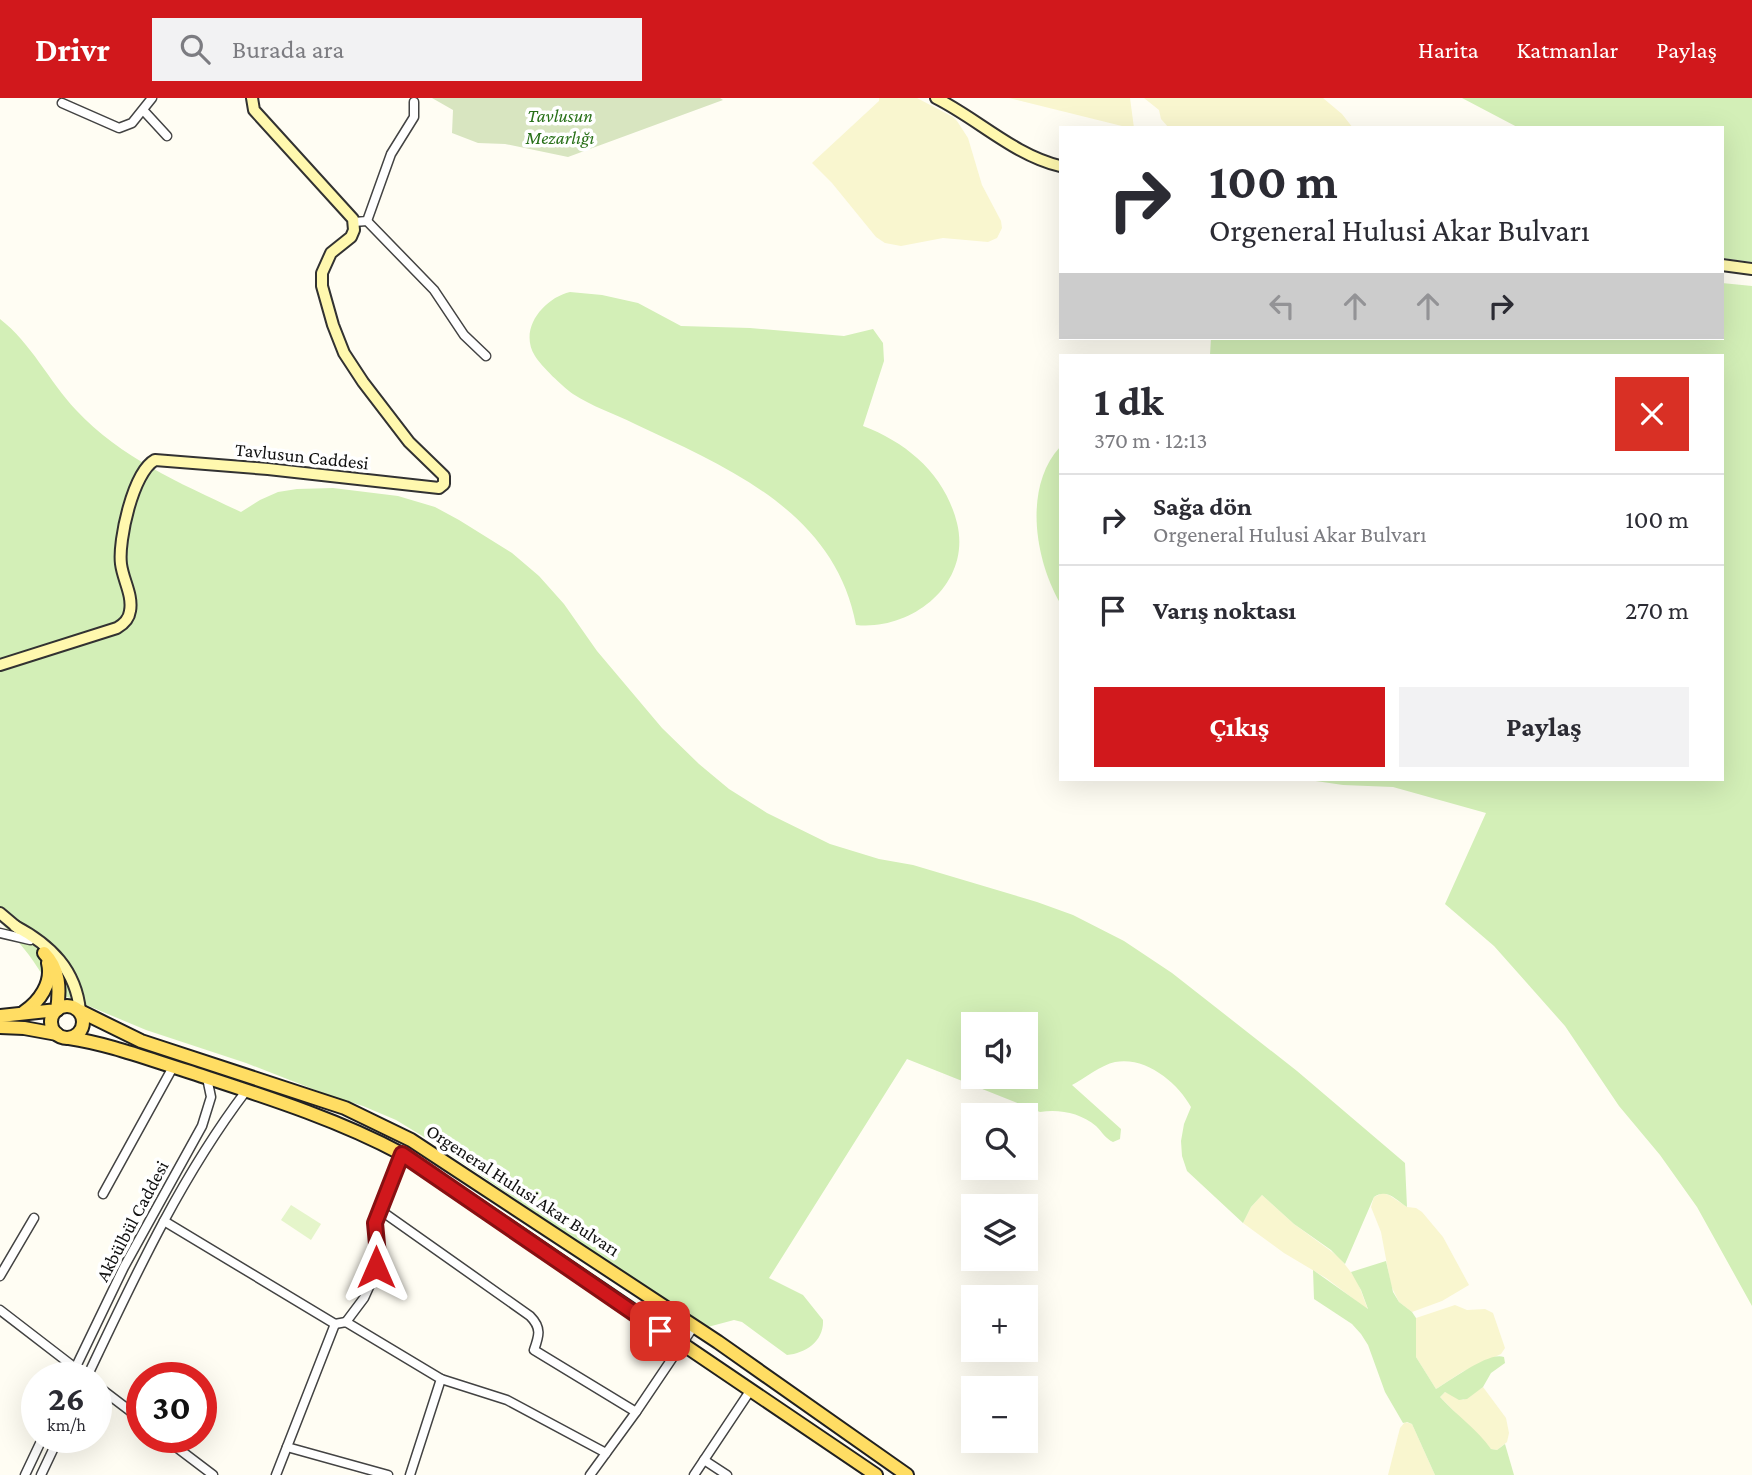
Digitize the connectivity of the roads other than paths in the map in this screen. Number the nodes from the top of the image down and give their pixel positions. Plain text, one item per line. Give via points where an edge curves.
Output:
1 (152, 98) edge
2 (245, 98) edge
3 (251, 98) edge
4 (936, 98) edge
5 (414, 102) dead end
6 (62, 103) dead end
7 (254, 110) junction
8 (144, 111) junction
9 (167, 136) dead end
10 (1059, 166) edge
11 (367, 221) junction
12 (354, 226) junction
13 (1724, 265) edge
14 (1752, 269) edge
15 (486, 356) dead end
16 (0, 665) edge
17 (0, 913) edge
18 (15, 926) junction
19 (0, 933) edge
20 (30, 940) junction
21 (44, 953) junction
22 (57, 1010) junction
23 (80, 1012) junction
24 (19, 1015) junction
25 (0, 1016) edge
26 (0, 1027) edge
27 (63, 1036) junction
28 (173, 1067) junction
29 (207, 1078) junction
30 (246, 1091) junction
31 (402, 1154) junction
32 (103, 1194) dead end
33 (380, 1210) junction
34 (34, 1218) dead end
35 (164, 1221) junction
36 (0, 1276) edge
37 (0, 1310) edge
38 (346, 1322) junction
39 (335, 1324) junction
40 (694, 1326) junction
41 (681, 1345) junction
42 (61, 1362) edge
43 (79, 1362) edge
44 (94, 1362) edge
45 (441, 1378) junction
46 (750, 1391) junction
47 (112, 1397) edge
48 (126, 1407) edge
49 (636, 1412) junction
50 (288, 1447) junction
51 (35, 1453) edge
52 (51, 1453) edge
53 (184, 1453) edge
54 (606, 1453) junction
55 (704, 1460) junction
56 (25, 1475) edge
57 (41, 1475) edge
58 (214, 1475) edge
59 (276, 1475) edge
60 (388, 1475) edge
61 (410, 1475) edge
62 (590, 1475) edge
63 (694, 1475) edge
64 (727, 1475) edge
65 (876, 1475) edge
66 (907, 1475) edge

1 - 8 street
2 - 7 street
3 - 7 street
4 - 10 street via 1018,150
5 - 11 street via 414,117 391,154
6 - 8 street via 119,128
7 - 12 street via 350,214
8 - 9 street
11 - 12 street
11 - 15 street via 434,290 464,335
12 - 16 street, Tavlusun Caddesi via 351,237 328,258 322,271 333,325 358,375 409,442 444,476 444,484 439,488 155,460 137,480 121,540 121,566 130,598 127,620 117,628
13 - 14 street
17 - 18 street
18 - 20 street
18 - 23 street via 57,955 78,993
19 - 20 street
20 - 21 street
21 - 22 main road via 57,976
21 - 24 main road via 50,971 45,988
22 - 23 main road via 67,1006
22 - 24 main road
22 - 27 main road via 51,1025
23 - 27 main road via 78,1034
23 - 40 main road, Orgeneral Hulusi Akar Bulvarı via 141,1041 345,1108 397,1132
24 - 25 main road
26 - 27 main road, Orgeneral Hulusi Akar Bulvarı
27 - 28 main road, Orgeneral Hulusi Akar Bulvarı
28 - 29 main road, Orgeneral Hulusi Akar Bulvarı
28 - 32 street
29 - 30 main road, Orgeneral Hulusi Akar Bulvarı
29 - 43 street, Akbülbül Caddesi via 211,1097 202,1126 124,1266
30 - 31 main road, Orgeneral Hulusi Akar Bulvarı via 360,1132
30 - 35 street, Akbülbül Caddesi via 215,1132
31 - 33 street
31 - 41 main road, Orgeneral Hulusi Akar Bulvarı
33 - 38 street via 375,1223 378,1255 373,1278
33 - 49 street via 534,1320 540,1333 534,1350
34 - 36 street
35 - 39 street
35 - 44 street, Akbülbül Caddesi
37 - 42 street
38 - 39 street
38 - 45 street
39 - 50 street
40 - 41 street
40 - 66 main road, Orgeneral Hulusi Akar Bulvarı
41 - 46 main road, Orgeneral Hulusi Akar Bulvarı
41 - 49 street
45 - 54 street via 507,1400
45 - 61 street
46 - 55 street
46 - 65 main road, Orgeneral Hulusi Akar Bulvarı
47 - 48 street
49 - 54 street
50 - 59 street
50 - 60 street
51 - 56 street
52 - 57 street
53 - 58 street
54 - 62 street
55 - 63 street
55 - 64 street

